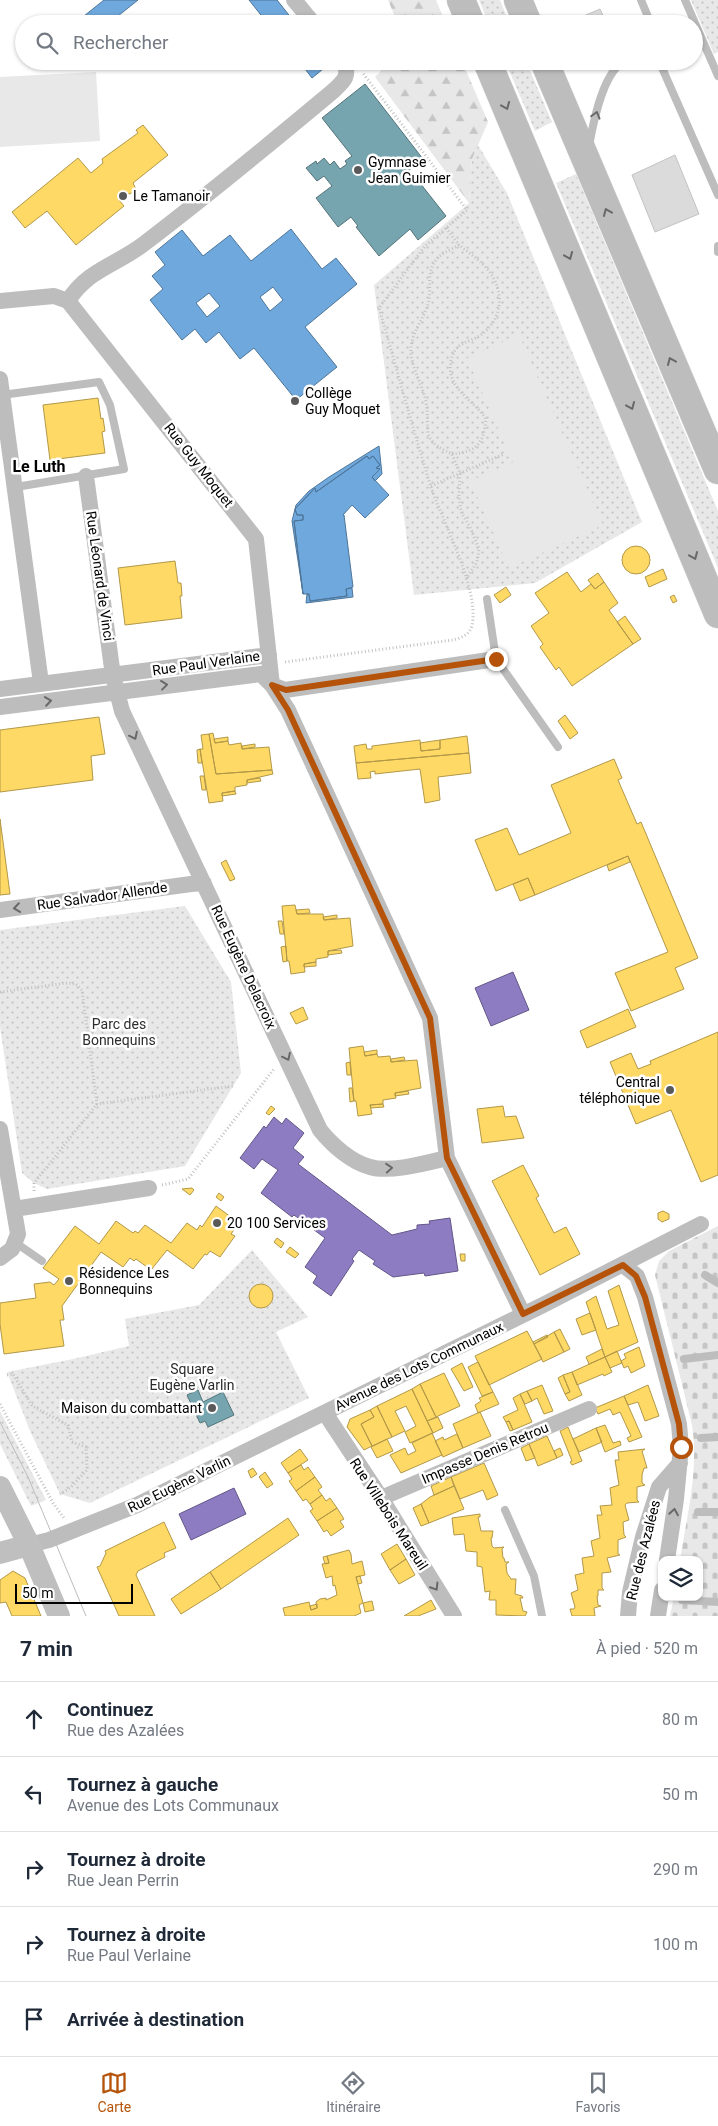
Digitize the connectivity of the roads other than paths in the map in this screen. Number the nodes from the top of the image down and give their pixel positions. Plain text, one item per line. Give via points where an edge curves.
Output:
1 (294, 0) edge
2 (461, 0) edge
3 (518, 0) edge
4 (641, 0) edge
5 (685, 0) edge
6 (306, 15) edge
7 (467, 15) edge
8 (524, 15) edge
9 (647, 15) edge
10 (692, 15) edge
11 (703, 41) edge
12 (348, 70) edge
13 (491, 70) edge
14 (548, 70) edge
15 (615, 70) edge
16 (663, 70) edge
17 (718, 76) edge
18 (586, 162) junction
19 (718, 195) edge
20 (718, 246) edge
21 (718, 252) edge
22 (0, 301) edge
23 (68, 301) junction
24 (1, 387) edge
25 (718, 470) edge
26 (86, 476) junction
27 (16, 486) junction
28 (487, 599) dead end
29 (718, 614) edge
30 (275, 658) junction
31 (496, 659) junction
32 (41, 683) junction
33 (115, 683) junction
34 (272, 685) junction
35 (0, 689) edge
36 (0, 707) edge
37 (558, 747) dead end
38 (204, 883) junction
39 (0, 910) edge
40 (0, 1129) edge
41 (447, 1158) junction
42 (149, 1188) road end
43 (14, 1209) junction
44 (701, 1224) dead end
45 (16, 1243) junction
46 (0, 1258) edge
47 (42, 1261) dead end
48 (623, 1265) junction
49 (705, 1275) dead end
50 (718, 1284) edge
51 (523, 1314) junction
52 (718, 1355) edge
53 (684, 1359) dead end
54 (589, 1409) dead end
55 (325, 1413) junction
56 (718, 1437) edge
57 (701, 1438) dead end
58 (680, 1463) junction
59 (0, 1488) edge
60 (381, 1498) junction
61 (505, 1510) dead end
62 (698, 1512) dead end
63 (718, 1512) edge
64 (29, 1545) junction
65 (0, 1553) edge
66 (668, 1556) edge
67 (660, 1601) edge
68 (700, 1601) edge
69 (718, 1602) edge
70 (59, 1616) edge
71 (454, 1616) edge
72 (542, 1616) edge
73 (628, 1616) edge
74 (658, 1616) edge

1 - 6 street
2 - 7 highway
3 - 8 highway
4 - 9 lane
5 - 10 lane
11 - 17 lane
12 - 23 street via 353,74 217,188 143,245 87,278 76,287
13 -> 29 highway
14 - 18 highway
18 -> 15 lane via 604,88
16 - 19 lane
25 -> 18 highway via 708,432
20 - 21 lane
22 - 23 street via 54,296
23 - 30 street, Rue Guy Moquet via 256,539
24 - 26 lane via 99,382 110,405 124,469
24 - 27 street
26 - 27 lane
26 - 33 street, Rue Léonard de Vinci
27 - 32 street
28 - 31 lane
30 - 33 street, Rue Paul Verlaine
30 - 34 street, Rue Paul Verlaine
31 - 34 street, Rue Paul Verlaine via 286,690
31 - 37 lane
32 - 33 street
32 - 35 street
33 -> 34 street, Rue Paul Verlaine via 261,674
36 -> 33 street
33 -> 38 street, Rue Eugène Delacroix via 122,711
34 - 41 street via 288,710 430,1018
38 -> 39 street, Rue Salvador Allende
38 -> 41 street, Rue Eugène Delacroix via 320,1130 342,1150 370,1167 384,1169
40 - 43 street
41 - 51 street
42 - 43 street
43 - 45 street via 18,1234
44 - 48 street, Avenue des Lots Communaux
45 - 46 street
45 - 47 lane
48 - 51 street, Avenue des Lots Communaux
48 - 58 street, Rue des Azalées via 636,1276 645,1297 679,1424
49 - 50 lane
51 - 55 street, Avenue des Lots Communaux
52 - 53 lane
54 - 60 street, Impasse Denis Retrou
55 - 60 street, Rue Villebois Mareuil
55 - 64 street, Rue Eugène Varlin via 137,1505
56 - 57 lane
66 -> 58 street, Rue des Azalées
58 - 73 street, Rue des Azalées via 659,1487 643,1537 630,1592
59 - 64 main road
60 -> 71 street, Rue Villebois Mareuil
61 - 72 lane via 534,1576
62 - 63 lane
64 - 65 main road
64 - 70 main road
67 - 74 street, Rue des Azalées
68 - 69 lane

